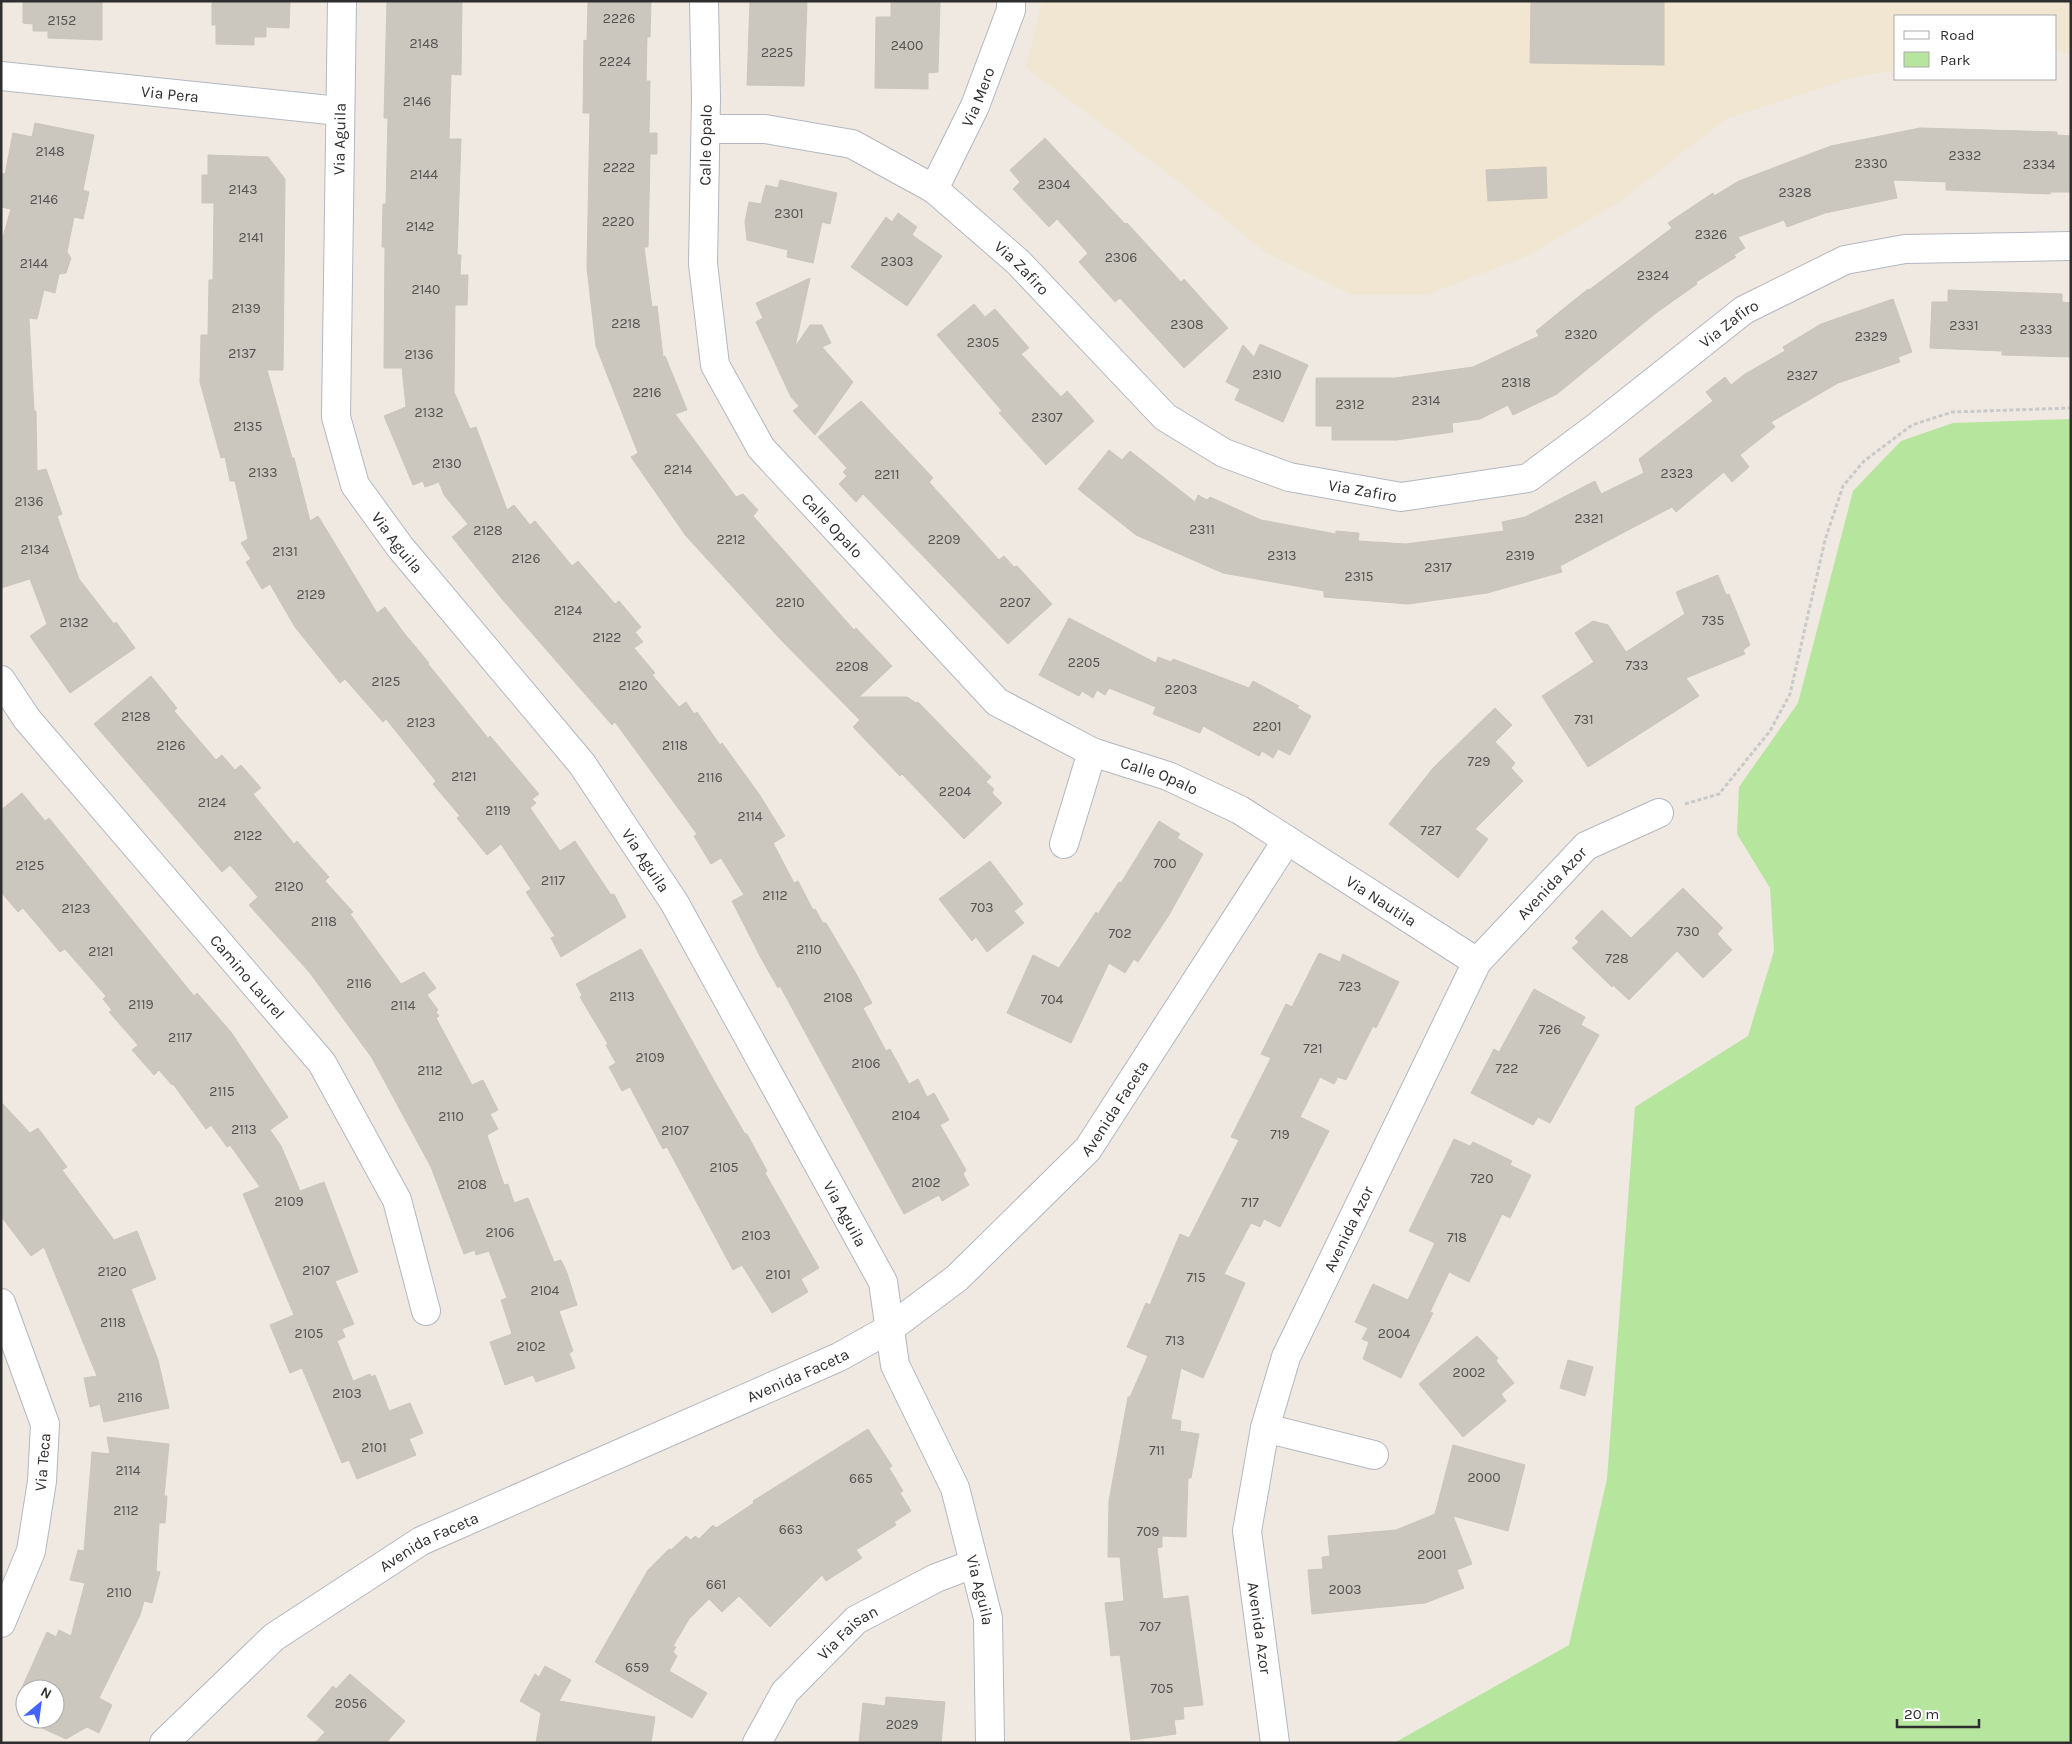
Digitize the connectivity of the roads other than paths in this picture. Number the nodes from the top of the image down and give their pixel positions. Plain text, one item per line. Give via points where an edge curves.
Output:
1 (342, 1) edge
2 (704, 1) edge
3 (1011, 1) edge
4 (1, 76) edge
5 (339, 111) junction
6 (706, 129) junction
7 (934, 189) junction
8 (2071, 246) edge
9 (1, 680) edge
10 (1092, 752) junction
11 (1659, 813) road end
12 (1287, 840) junction
13 (1064, 844) dead end
14 (1477, 962) junction
15 (1, 1303) edge
16 (426, 1311) dead end
17 (889, 1329) junction
18 (1265, 1428) junction
19 (1374, 1455) dead end
20 (973, 1564) junction
21 (1, 1623) edge
22 (164, 1743) edge
23 (757, 1743) edge
24 (990, 1743) edge
25 (1275, 1743) edge

1 - 5 street, Via Aguila
2 - 6 street, Calle Opalo
3 - 7 street, Via Mero via 1011,10 975,106
4 - 5 street, Via Pera
5 - 17 street, Via Aguila via 336,417 355,484 400,547 582,764 674,902 882,1282
6 - 7 street, Via Zafiro via 765,130 852,144
6 - 10 street, Calle Opalo via 703,264 715,364 761,448 997,702
7 - 8 street, Via Zafiro via 1018,262 1165,417 1224,453 1289,477 1401,496 1528,478 1744,310 1845,260 1905,249
9 - 16 street, Camino Laurel via 27,718 322,1064 397,1200
10 - 12 street, Calle Opalo via 1168,776 1240,810
10 - 13 street
11 - 14 street, Avenida Azor via 1586,846
12 - 14 street, Via Nautila
12 - 17 street, Avenida Faceta via 1088,1149 957,1278
14 - 18 street, Avenida Azor via 1286,1357
15 - 21 street, Via Teca via 45,1424 42,1481 31,1552
17 - 20 street, Via Aguila via 895,1365 955,1488
17 - 22 street, Avenida Faceta via 839,1357 421,1541 274,1637
18 - 19 street
18 - 25 street, Avenida Azor via 1246,1530
20 - 23 street, Via Faisan via 936,1578 856,1620 785,1692
20 - 24 street, Via Aguila via 988,1618

